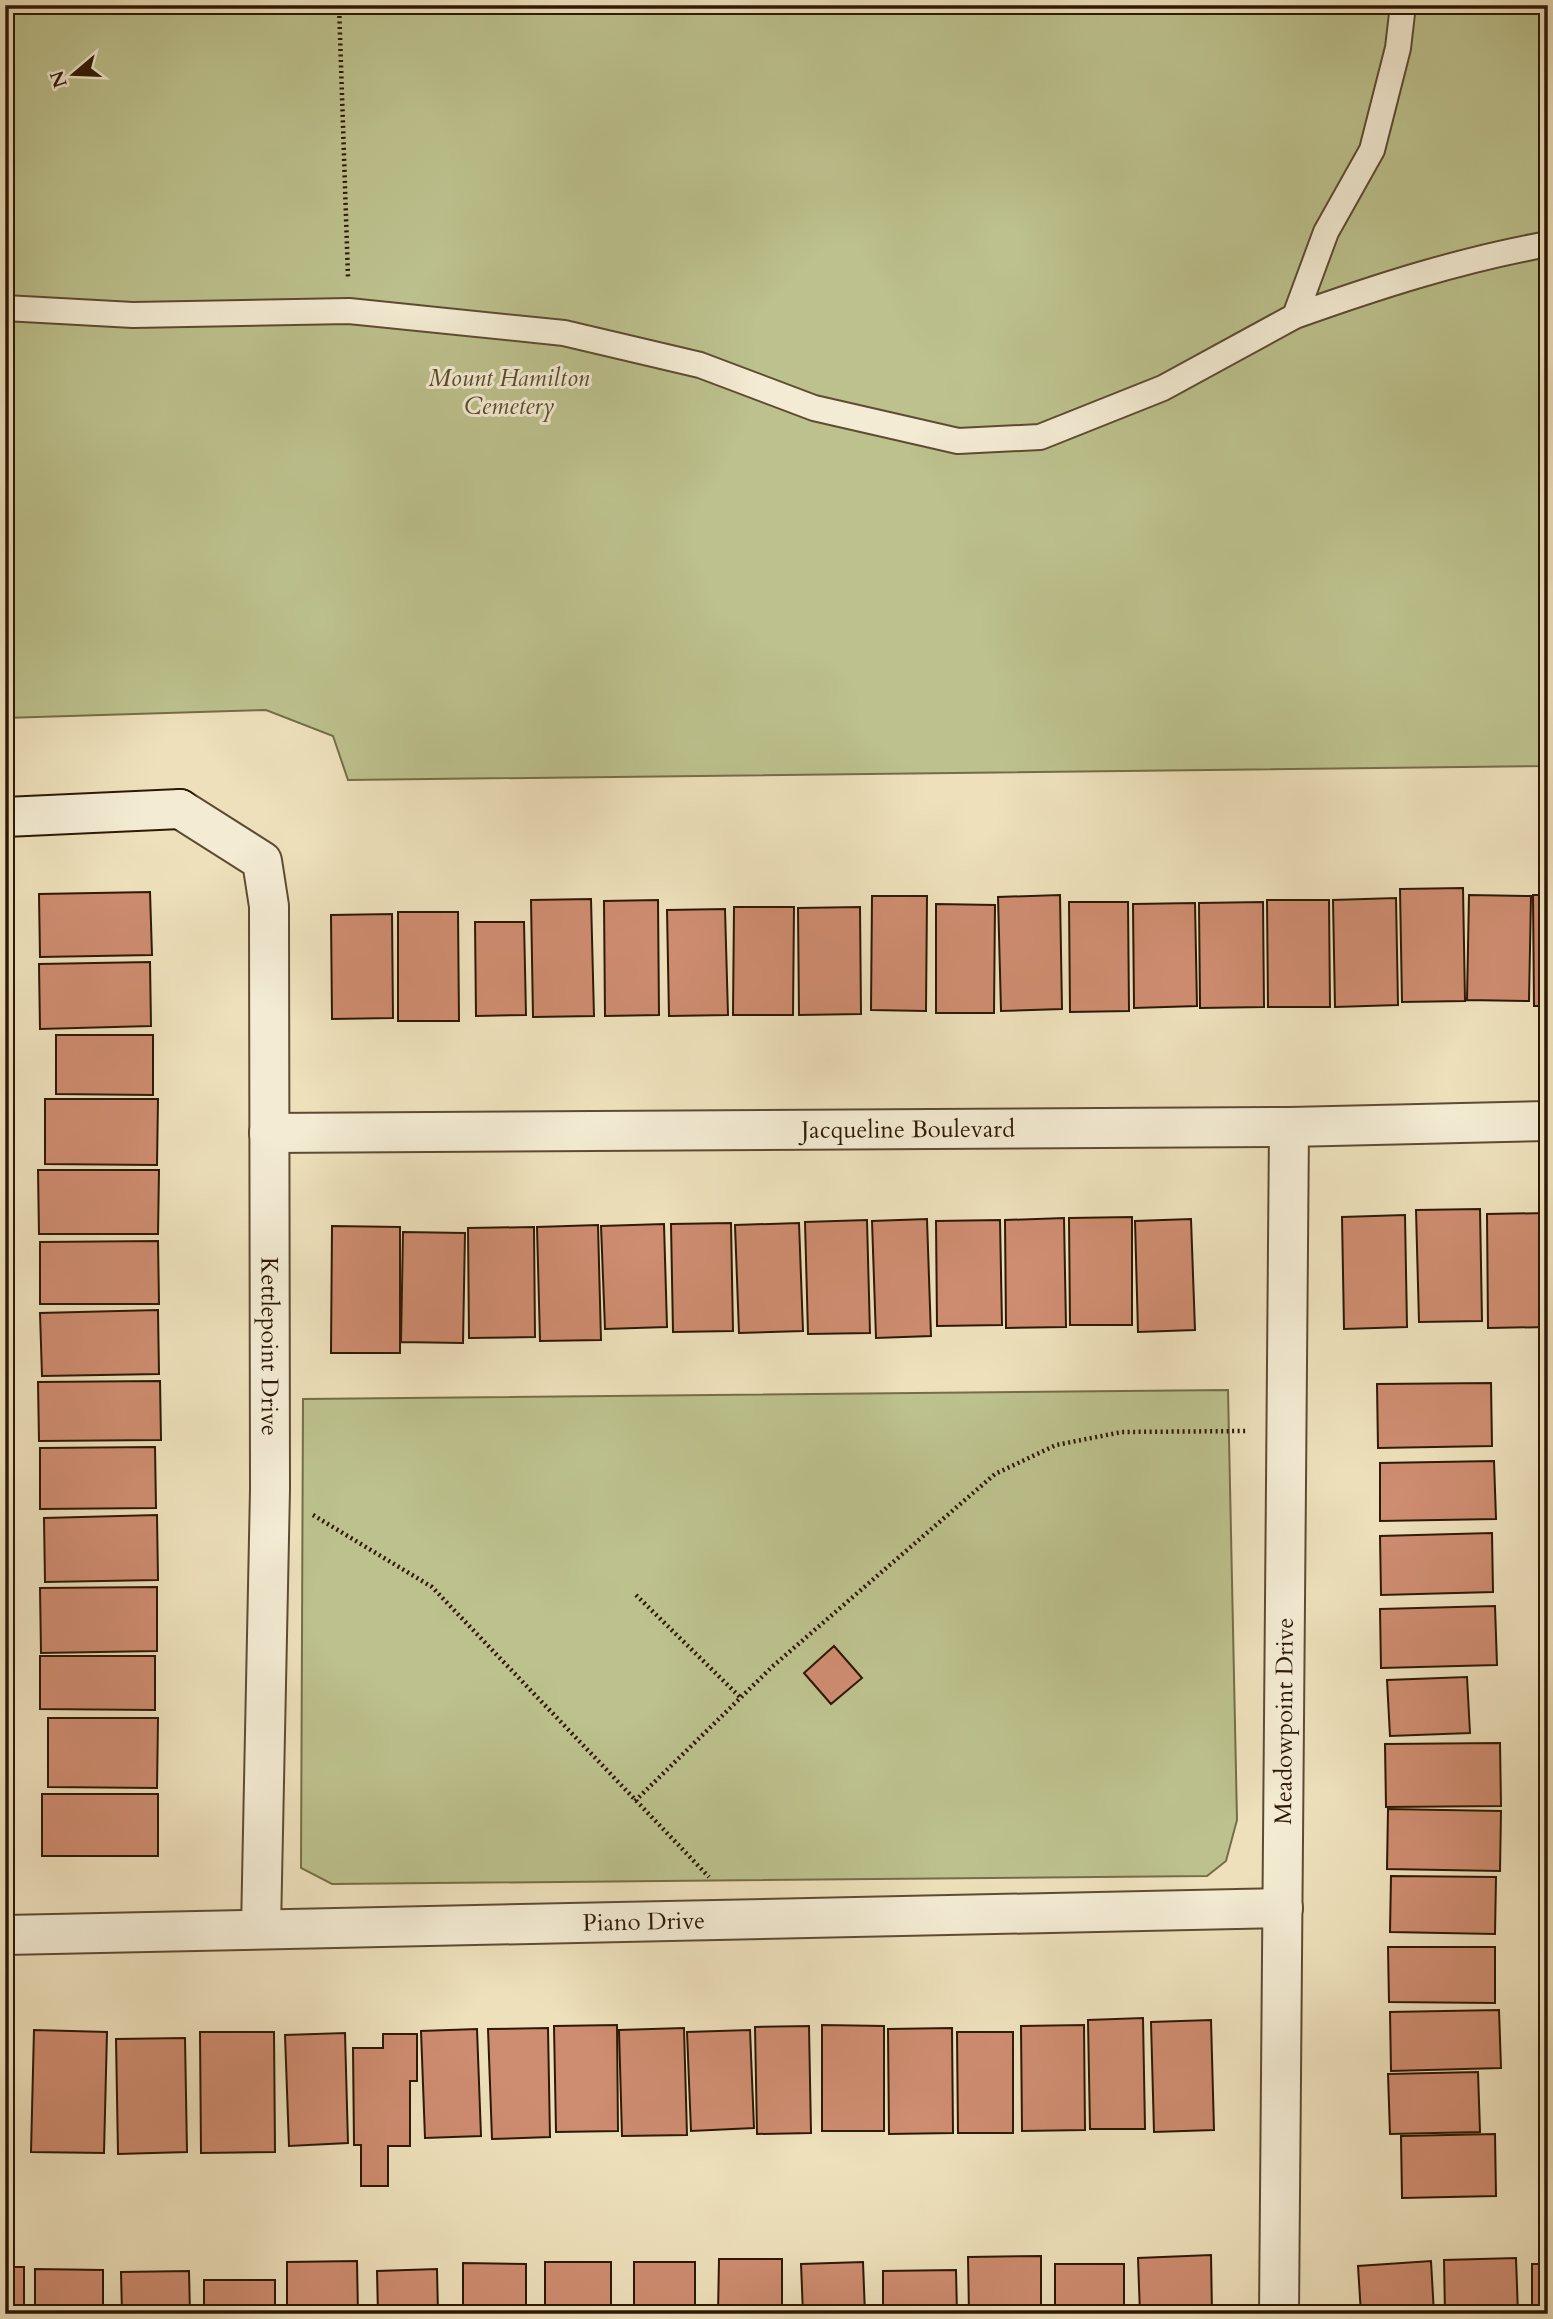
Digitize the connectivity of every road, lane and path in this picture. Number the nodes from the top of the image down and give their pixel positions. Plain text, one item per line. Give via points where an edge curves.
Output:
1 (339, 5) edge
2 (1403, 5) edge
3 (1548, 244) edge
4 (5, 308) edge
5 (349, 311) junction
6 (1294, 316) junction
7 (5, 817) edge
8 (1548, 1121) edge
9 (1289, 1127) junction
10 (269, 1133) junction
11 (1287, 1431) junction
12 (271, 1489) junction
13 (636, 1595) dead end
14 (741, 1698) junction
15 (635, 1801) junction
16 (1283, 1908) junction
17 (748, 1919) junction
18 (261, 1929) junction
19 (5, 1935) edge
20 (1279, 2314) edge

1 - 5 path
2 - 6 lane via 1398,48 1372,150 1326,232
3 - 6 lane via 1487,255
4 - 5 lane via 133,316
5 - 6 lane via 564,333 700,365 814,408 958,441 1040,436 1163,387
7 - 10 street, Kettlepoint Drive via 180,810 262,861 269,906
8 - 9 street, Jacqueline Boulevard
9 - 10 street, Jacqueline Boulevard
9 - 11 street, Meadowpoint Drive
10 - 12 street, Kettlepoint Drive
11 - 14 path via 1122,1432 1056,1445 995,1474
11 - 16 street, Meadowpoint Drive
12 - 15 path via 432,1587
12 - 18 street, Kettlepoint Drive
13 - 14 path
14 - 15 path
15 - 17 path
16 - 17 street, Piano Drive
16 - 20 street, Meadowpoint Drive
17 - 18 street, Piano Drive
18 - 19 street, Piano Drive

